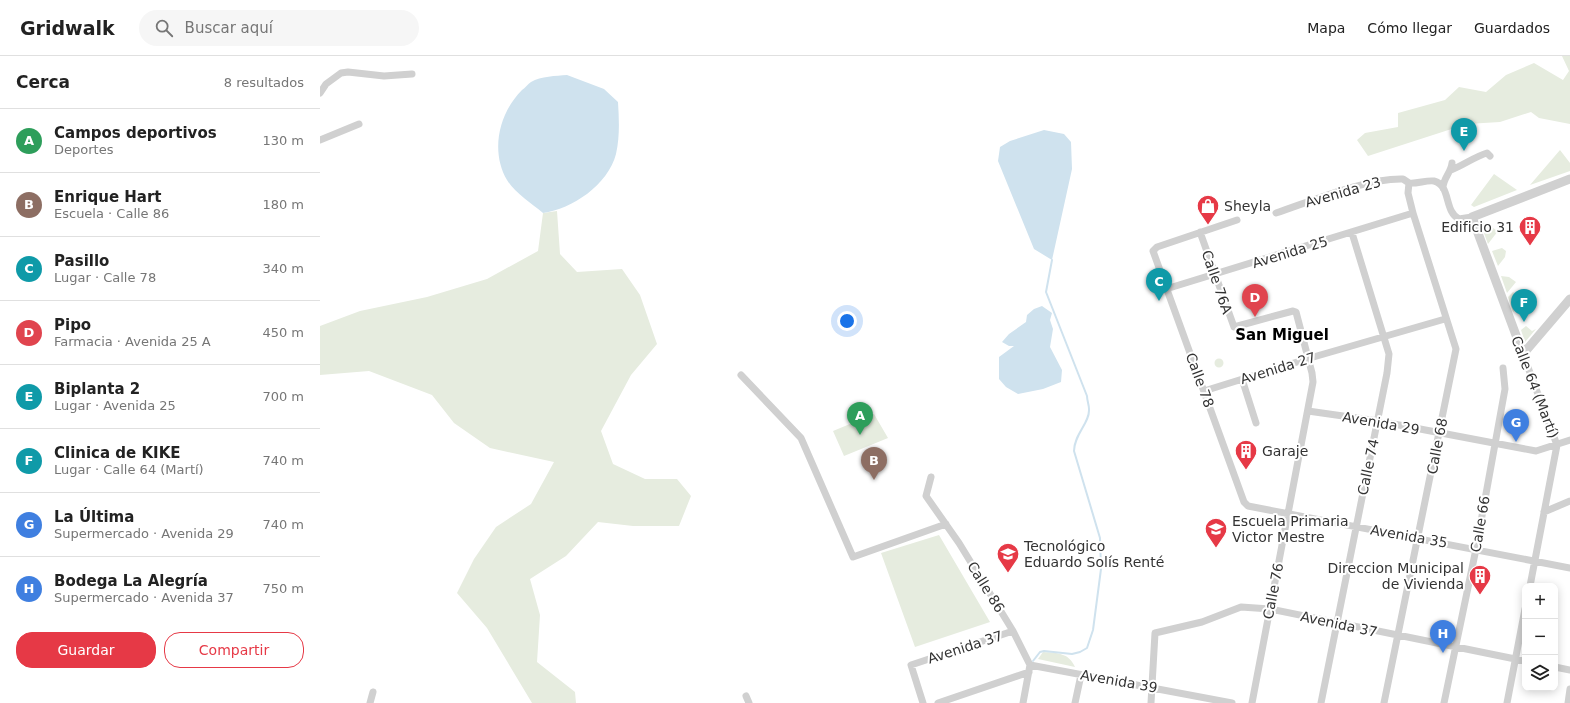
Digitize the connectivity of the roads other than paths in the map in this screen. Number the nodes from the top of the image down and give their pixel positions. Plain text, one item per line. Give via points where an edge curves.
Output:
1 (412, 74) dead end
2 (320, 93) edge
3 (359, 124) dead end
4 (320, 140) edge
5 (1490, 156) dead end
6 (1570, 179) edge
7 (1409, 184) junction
8 (1443, 188) junction
9 (1276, 213) dead end
10 (1413, 213) junction
11 (1472, 217) junction
12 (1237, 220) dead end
13 (1200, 232) junction
14 (1352, 233) junction
15 (1214, 274) junction
16 (1166, 290) junction
17 (1570, 299) edge
18 (1297, 314) joint
19 (1445, 318) junction
20 (1384, 335) junction
21 (1523, 354) junction
22 (1310, 358) junction
23 (1503, 368) dead end
24 (741, 376) dead end
25 (1242, 379) junction
26 (1204, 392) junction
27 (1308, 411) junction
28 (1378, 421) junction
29 (1256, 423) dead end
30 (1440, 433) junction
31 (1570, 440) edge
32 (1495, 443) junction
33 (1557, 445) junction
34 (930, 477) dead end
35 (1570, 501) edge
36 (1248, 506) joint
37 (1544, 512) junction
38 (1287, 514) junction
39 (946, 524) junction
40 (1356, 527) junction
41 (1419, 538) junction
42 (1476, 549) junction
43 (1535, 560) junction
44 (1570, 568) edge
45 (1531, 583) edge
46 (1270, 609) junction
47 (1523, 619) edge
48 (1337, 623) junction
49 (1013, 631) junction
50 (1397, 636) junction
51 (1455, 647) junction
52 (1515, 659) junction
53 (1522, 660) edge
54 (1030, 665) junction
55 (1558, 668) edge
56 (1570, 670) edge
57 (1029, 672) junction
58 (1081, 675) junction
59 (1152, 687) junction
60 (1570, 689) edge
61 (373, 692) dead end
62 (370, 703) edge
63 (923, 703) edge
64 (939, 703) edge
65 (1023, 703) edge
66 (1075, 703) edge
67 (1151, 703) edge
68 (1232, 703) edge
69 (1252, 703) edge
70 (1321, 703) edge
71 (1384, 703) edge
72 (1444, 703) edge
73 (1507, 703) edge
74 (1568, 703) edge

1 - 2 street via 384,76 341,73 326,84
3 - 4 street
5 - 8 street via 1487,153 1464,165 1452,167 1443,181
6 - 11 street
7 - 8 street via 1432,181
7 - 9 street, Avenida 23 via 1403,179 1385,180
7 - 10 street, Calle 68 via 1408,194
8 - 11 street via 1451,214 1459,219
10 - 14 street, Avenida 25
10 - 19 street, Calle 68
11 - 21 street, Calle 64 (Martí)
12 - 13 street
13 - 15 street, Calle 76A
13 - 16 street, Calle 78 via 1154,248 1153,254
14 - 15 street, Avenida 25
14 - 20 street, Calle 74
15 - 16 street, Avenida 25
15 - 18 street, Calle 76A via 1234,327 1293,311
16 - 26 street, Calle 78
17 - 21 street
18 - 22 street, Calle 76
19 - 20 street, Avenida 27
19 - 30 street, Calle 68 via 1456,349
20 - 22 street, Avenida 27
20 - 28 street, Calle 74 via 1389,354
21 - 33 street, Calle 64 (Martí)
22 - 25 street, Avenida 27
22 - 27 street, Calle 76 via 1313,382
23 - 32 street, Calle 66 via 1505,389
24 - 39 street via 801,438 853,557
25 - 26 street, Avenida 27
25 - 29 street
26 - 36 street, Calle 78 via 1244,502
27 - 28 street, Avenida 29
27 - 38 street, Calle 76
28 - 30 street, Avenida 29
28 - 40 street, Calle 74
30 - 32 street, Avenida 29
30 - 41 street, Calle 68
31 - 33 street, Avenida 29
32 - 33 street, Avenida 29 via 1538,451
32 - 42 street, Calle 66
33 - 37 street, Calle 64 (Martí)
34 - 39 street, Calle 86 via 926,496
35 - 37 street
36 - 38 street, Avenida 35
37 - 43 street, Calle 64 (Martí)
38 - 40 street, Avenida 35
38 - 46 street, Calle 76
39 - 49 street, Calle 86
40 - 41 street, Avenida 35
40 - 48 street, Calle 74
41 - 42 street, Avenida 35
41 - 50 street, Calle 68
42 - 43 street, Avenida 35
42 - 51 street, Calle 66
43 - 44 street, Avenida 35
43 - 45 street, Calle 64 (Martí)
46 - 48 street, Avenida 37
46 - 59 street, Avenida 37 via 1241,607 1202,622 1155,633
46 - 69 street, Calle 76
47 - 52 street
48 - 50 street, Avenida 37
48 - 70 street, Calle 74
49 - 54 street, Calle 86
49 - 63 street, Avenida 37 via 911,665
50 - 51 street, Avenida 37
50 - 71 street, Calle 68
51 - 52 street, Avenida 37
51 - 72 street, Calle 66
52 - 53 street, Avenida 37
52 - 73 street
54 - 57 street
54 - 58 street, Avenida 39
55 - 56 street
57 - 64 street
57 - 65 street
58 - 59 street, Avenida 39
58 - 66 street
59 - 67 street
59 - 68 street, Avenida 39
60 - 74 street
61 - 62 street

